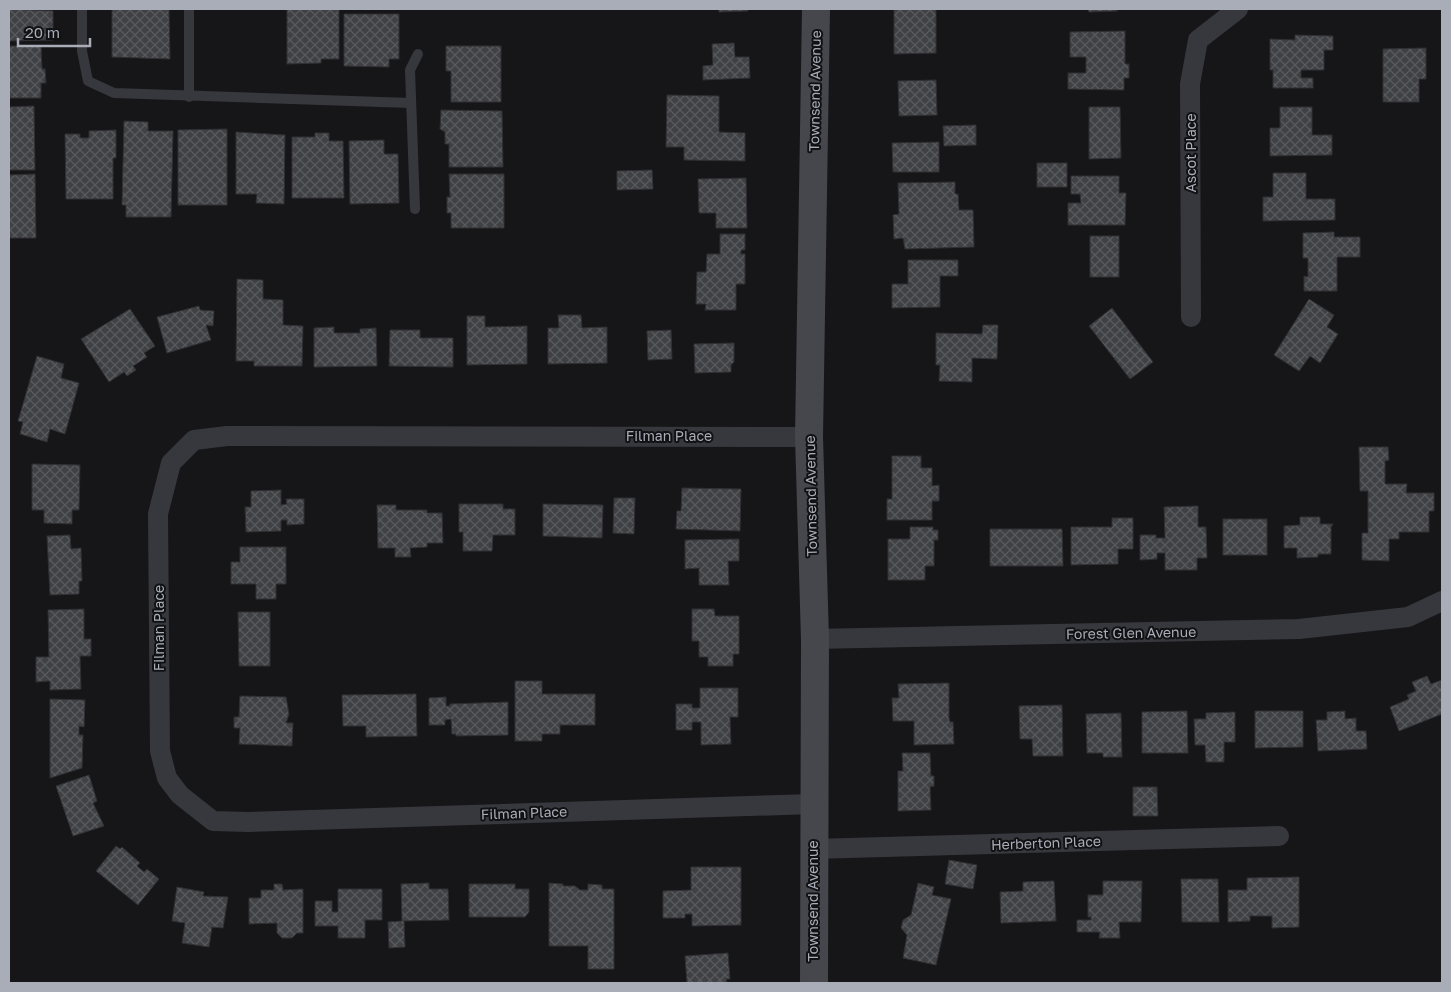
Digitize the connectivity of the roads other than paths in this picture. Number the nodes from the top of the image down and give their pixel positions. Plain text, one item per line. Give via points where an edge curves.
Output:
1 (82, 9) edge
2 (189, 9) edge
3 (816, 9) edge
4 (1238, 9) edge
5 (418, 54) dead end
6 (189, 97) junction
7 (411, 103) junction
8 (415, 209) dead end
9 (1191, 317) dead end
10 (809, 436) junction
11 (1442, 601) edge
12 (815, 639) junction
13 (813, 804) junction
14 (1279, 836) dead end
15 (813, 849) junction
16 (814, 983) edge

1 - 6 lane via 82,51 88,81 114,93
2 - 6 lane
3 - 10 street, Townsend Avenue
4 - 9 street, Ascot Place via 1198,40 1190,84
5 - 7 lane via 410,70
6 - 7 lane
7 - 8 lane
10 - 12 street, Townsend Avenue
10 - 13 street, Filman Place via 227,436 194,440 171,462 158,514 160,751 168,778 180,795 213,821
11 - 12 street, Forest Glen Avenue via 1408,617 1299,629
12 - 13 street, Townsend Avenue
13 - 15 street, Townsend Avenue
14 - 15 street, Herberton Place
15 - 16 street, Townsend Avenue

